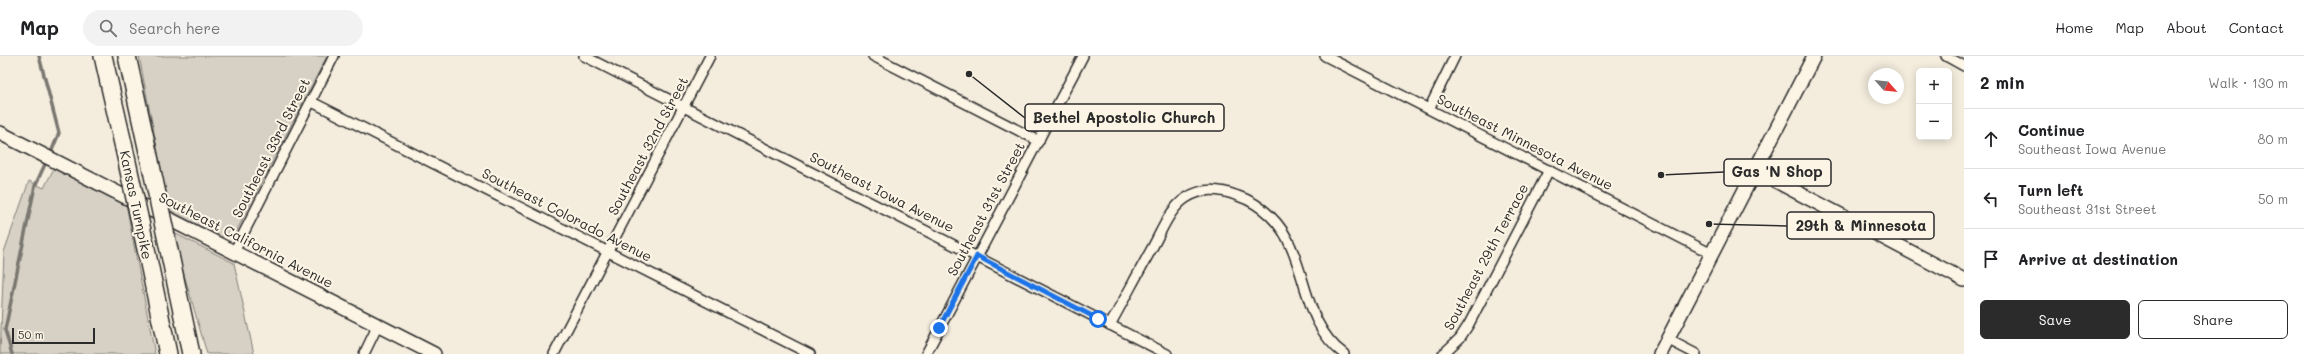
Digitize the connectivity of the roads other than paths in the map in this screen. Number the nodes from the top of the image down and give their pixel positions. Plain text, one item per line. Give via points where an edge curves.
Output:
1 (103, 56) edge
2 (127, 56) edge
3 (334, 56) edge
4 (584, 56) edge
5 (710, 56) edge
6 (873, 56) edge
7 (1082, 56) edge
8 (1325, 56) edge
9 (1455, 56) edge
10 (1814, 56) edge
11 (1946, 56) edge
12 (1964, 66) edge
13 (310, 101) junction
14 (684, 107) junction
15 (1429, 108) junction
16 (0, 132) edge
17 (1038, 141) junction
18 (1549, 170) junction
19 (1755, 170) junction
20 (234, 252) junction
21 (608, 252) junction
22 (1712, 254) junction
23 (977, 256) junction
24 (1964, 280) edge
25 (378, 325) junction
26 (1110, 325) junction
27 (1668, 339) junction
28 (168, 354) edge
29 (191, 354) edge
30 (364, 354) edge
31 (434, 354) edge
32 (554, 354) edge
33 (810, 354) edge
34 (926, 354) edge
35 (1167, 354) edge
36 (1344, 354) edge
37 (1443, 354) edge
38 (1660, 354) edge
39 (1696, 354) edge

1 - 28 highway, Kansas Turnpike, bridge
2 - 29 highway, Kansas Turnpike, bridge
3 - 13 street, Southeast 33rd Street
4 - 14 street, Southeast Iowa Avenue
5 - 14 street, Southeast 32nd Street
6 - 17 street
7 - 17 street, Southeast 31st Street
8 - 15 street, Southeast Minnesota Avenue
9 - 15 street
10 - 19 main road
11 - 12 street
13 - 20 street, Southeast 33rd Street
13 - 21 street, Southeast Colorado Avenue
14 - 21 street, Southeast 32nd Street
14 - 23 street, Southeast Iowa Avenue
15 - 18 street, Southeast Minnesota Avenue
16 - 20 main road, Southeast California Avenue
17 - 23 street, Southeast 31st Street
18 - 22 street, Southeast Minnesota Avenue
18 - 37 street, Southeast 29th Terrace via 1469,324 1460,338
19 - 22 main road
19 - 24 main road
20 - 25 main road, Southeast California Avenue
21 - 32 street, Southeast 32nd Street
21 - 33 street, Southeast Colorado Avenue
22 - 27 main road
23 - 26 street, Southeast Iowa Avenue
23 - 34 street, Southeast 31st Street
25 - 30 street
25 - 31 main road, Southeast California Avenue
26 - 35 street, Southeast Iowa Avenue
26 - 36 street via 1176,207 1194,194 1220,190 1256,204 1277,224 1291,247 1315,319 1329,341
27 - 38 main road
27 - 39 street

